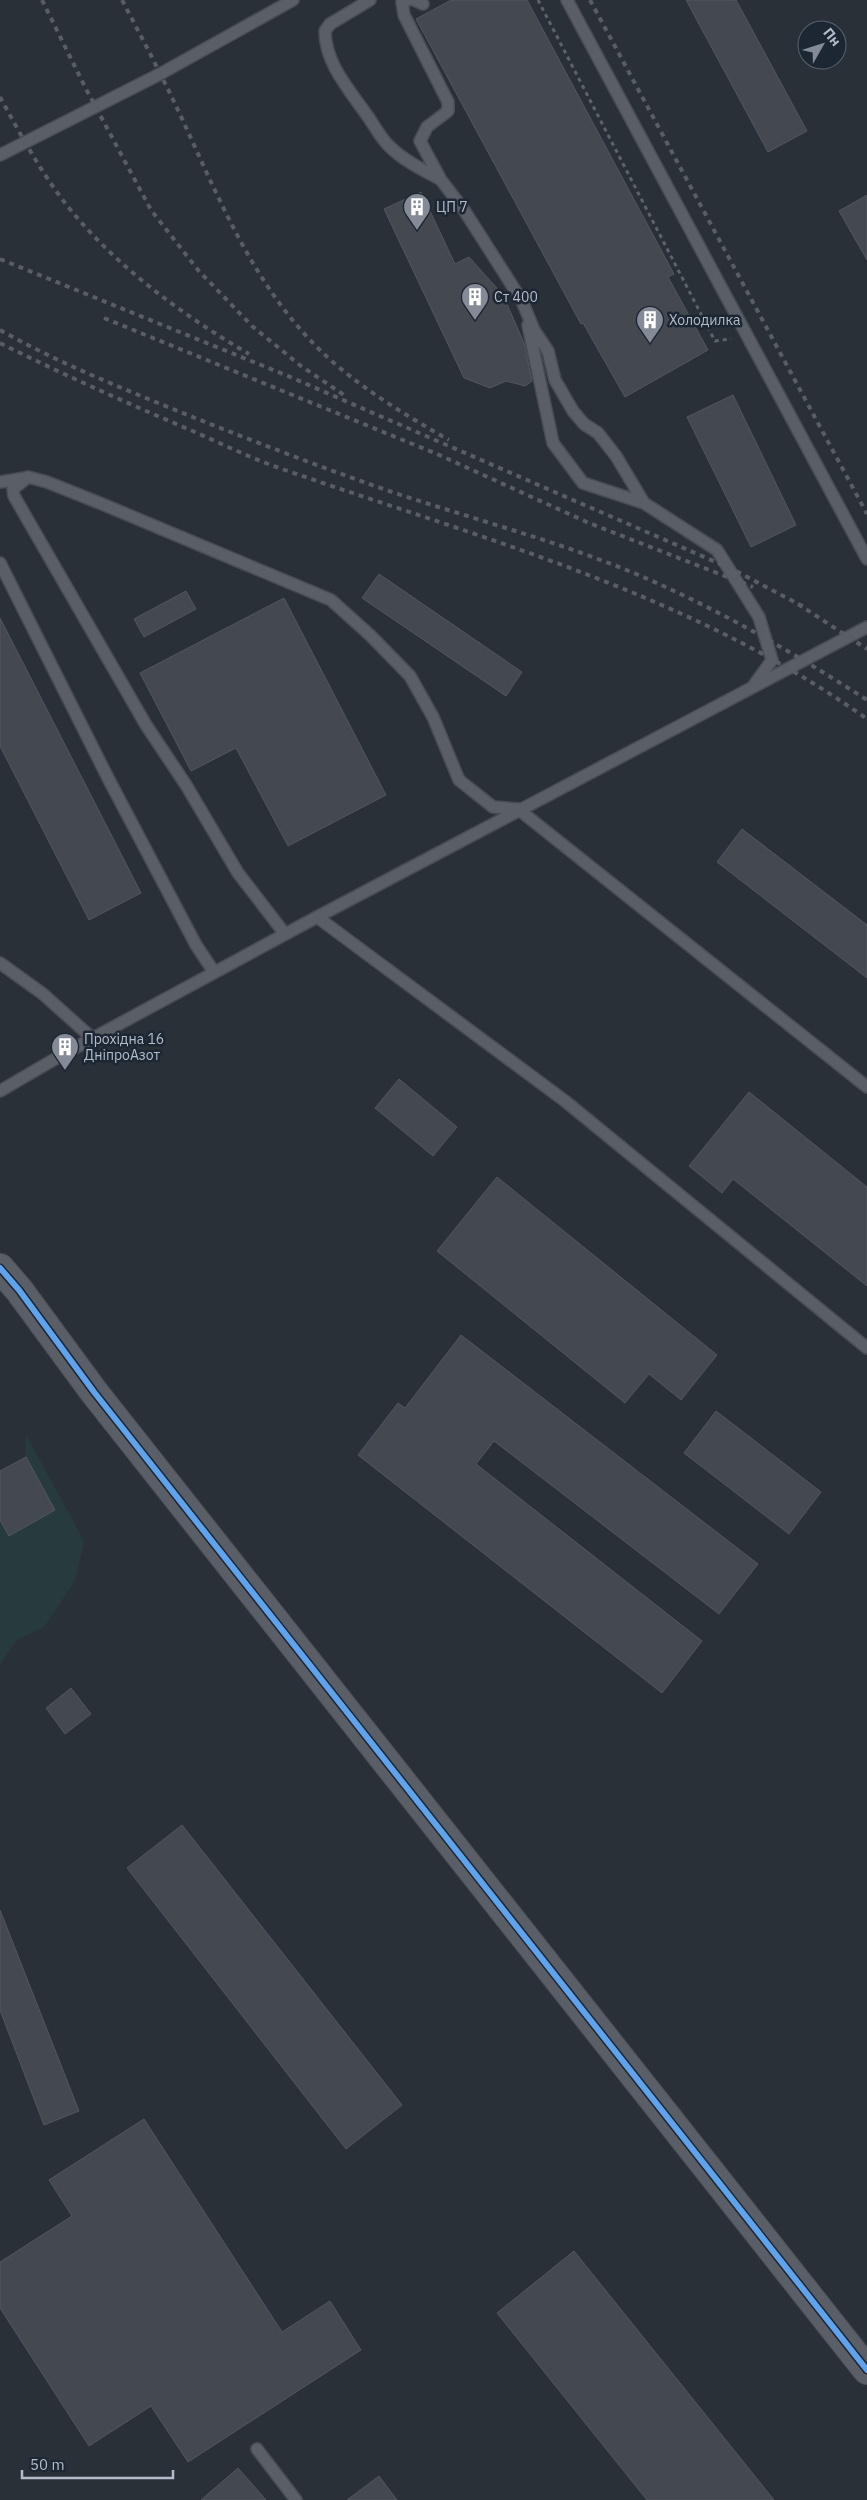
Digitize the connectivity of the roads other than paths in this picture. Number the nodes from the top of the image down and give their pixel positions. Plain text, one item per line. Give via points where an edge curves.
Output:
1 (293, 0) edge
2 (370, 0) edge
3 (408, 0) edge
4 (567, 0) edge
5 (0, 155) edge
6 (440, 180) junction
7 (526, 310) junction
8 (28, 477) junction
9 (0, 482) edge
10 (644, 504) junction
11 (867, 560) edge
12 (0, 563) edge
13 (867, 627) edge
14 (753, 686) junction
15 (518, 809) junction
16 (317, 917) junction
17 (285, 934) junction
18 (0, 963) edge
19 (214, 972) junction
20 (92, 1038) junction
21 (867, 1087) edge
22 (0, 1091) edge
23 (0, 1268) edge
24 (867, 1348) edge
25 (867, 2370) edge
26 (257, 2449) dead end
27 (296, 2500) edge

1 - 5 lane via 160,74
2 - 6 lane via 324,31 328,54 388,145
3 - 6 lane via 402,2 404,15 448,102 448,111 427,127 420,141
4 - 11 lane
6 - 7 lane via 502,268
7 - 10 lane via 548,351 555,380 573,411 598,433 616,456
7 - 10 lane via 553,443 583,483
8 - 9 lane
8 - 15 lane via 102,504 331,600 410,676 433,717 459,780 493,806
8 - 17 lane via 13,489 14,496 146,725 238,873
10 - 14 lane via 717,550 760,617 772,660
12 - 19 lane via 108,778 196,945
13 - 14 lane
14 - 15 lane
15 - 16 lane
15 - 21 lane
16 - 17 lane
16 - 24 lane via 565,1100
17 - 19 lane
18 - 20 lane via 43,994
19 - 20 lane
20 - 22 lane
23 - 25 street via 20,1290 94,1392
26 - 27 lane

